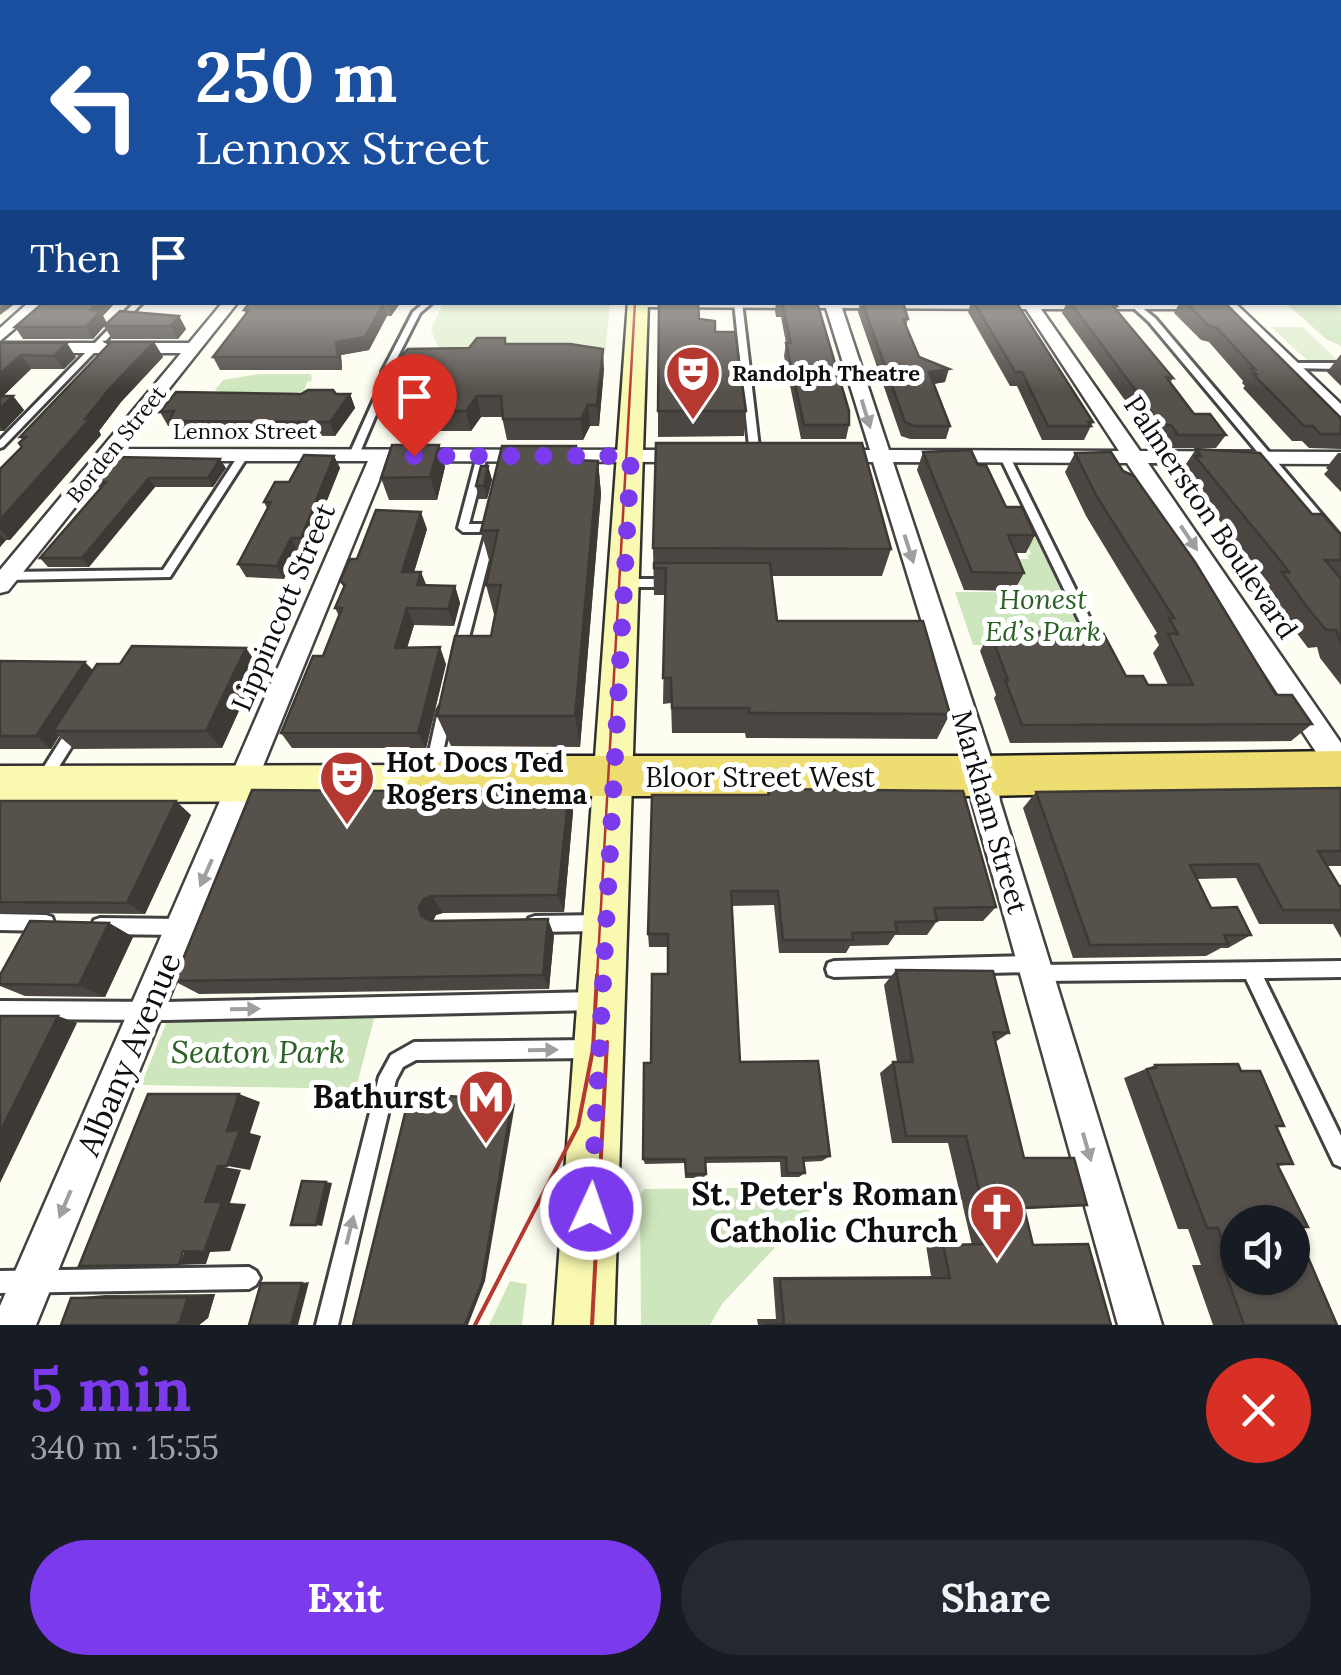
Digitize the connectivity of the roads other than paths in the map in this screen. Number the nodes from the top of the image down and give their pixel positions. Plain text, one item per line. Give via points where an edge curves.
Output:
1 (36, 305) edge
2 (137, 305) edge
3 (229, 305) edge
4 (426, 305) edge
5 (638, 305) edge
6 (738, 305) edge
7 (833, 305) edge
8 (1031, 305) edge
9 (1132, 305) edge
10 (1227, 305) edge
11 (0, 336) edge
12 (0, 348) edge
13 (195, 348) junction
14 (95, 349) junction
15 (1290, 366) junction
16 (1341, 366) edge
17 (1341, 414) edge
18 (0, 445) edge
19 (108, 455) junction
20 (243, 456) junction
21 (380, 456) junction
22 (482, 456) junction
23 (631, 456) junction
24 (704, 456) edge
25 (756, 456) edge
26 (811, 456) edge
27 (879, 456) junction
28 (353, 457) junction
29 (1005, 457) junction
30 (1135, 457) junction
31 (1266, 457) junction
32 (1341, 458) edge
33 (495, 512) edge
34 (492, 528) junction
35 (1341, 544) edge
36 (3, 580) edge
37 (690, 583) edge
38 (625, 584) junction
39 (1103, 656) edge
40 (457, 660) edge
41 (450, 692) edge
42 (87, 711) edge
43 (1341, 768) edge
44 (983, 776) junction
45 (615, 777) junction
46 (244, 783) junction
47 (430, 783) junction
48 (0, 784) edge
49 (42, 784) junction
50 (0, 922) edge
51 (514, 924) edge
52 (607, 924) junction
53 (67, 926) edge
54 (86, 926) edge
55 (183, 927) junction
56 (1035, 968) junction
57 (834, 969) dead end
58 (1341, 969) edge
59 (1251, 970) junction
60 (0, 1010) edge
61 (148, 1010) junction
62 (601, 1025) junction
63 (1341, 1158) edge
64 (250, 1278) dead end
65 (16, 1282) edge
66 (14, 1325) edge
67 (327, 1325) edge
68 (584, 1325) edge
69 (1140, 1325) edge

1 - 11 street
2 - 14 lane
3 - 13 street, Borden Street
4 - 28 lane via 386,372
5 - 23 main road
6 - 25 lane
7 -> 27 street, Markham Street
8 - 30 street, Palmerston Boulevard
9 - 31 lane
10 - 15 street
12 - 14 street
13 - 14 street
13 - 19 street, Borden Street
14 - 18 lane
15 - 16 lane
15 - 17 street
19 - 20 street, Lennox Street
19 - 36 street, Borden Street
20 - 28 street, Lennox Street
20 - 36 lane via 166,574
21 - 22 street, Lennox Street
21 - 28 street, Lennox Street
21 - 46 street, Lippincott Street
22 - 23 street, Lennox Street
22 - 34 lane via 463,528
23 - 24 street, Lennox Street
23 - 38 main road
26 - 27 street
27 - 29 street
27 -> 44 street, Markham Street
29 - 30 street
29 - 39 lane
30 - 31 street
30 -> 43 street, Palmerston Boulevard
31 - 32 street
31 - 35 lane
33 - 34 lane
34 - 40 lane
37 - 38 lane
38 - 45 main road
41 - 47 lane
42 - 49 lane
43 - 44 main road, Bloor Street West
44 - 45 main road, Bloor Street West
44 - 56 street, Markham Street
45 - 47 main road, Bloor Street West
45 - 52 main road
46 - 47 main road, Bloor Street West
46 - 49 main road, Bloor Street West
46 -> 55 street, Albany Avenue
48 - 49 main road, Bloor Street West
50 - 53 lane
51 - 52 lane
52 - 62 main road
54 - 55 lane
55 - 61 street, Albany Avenue
56 - 57 lane
56 - 59 lane
56 -> 69 street, Markham Street
58 - 59 lane
59 - 63 lane
60 - 61 lane
61 -> 62 lane
61 -> 65 street, Albany Avenue
67 -> 62 lane via 397,1061 414,1051
62 - 68 main road
64 - 65 lane
65 - 66 street, Albany Avenue

